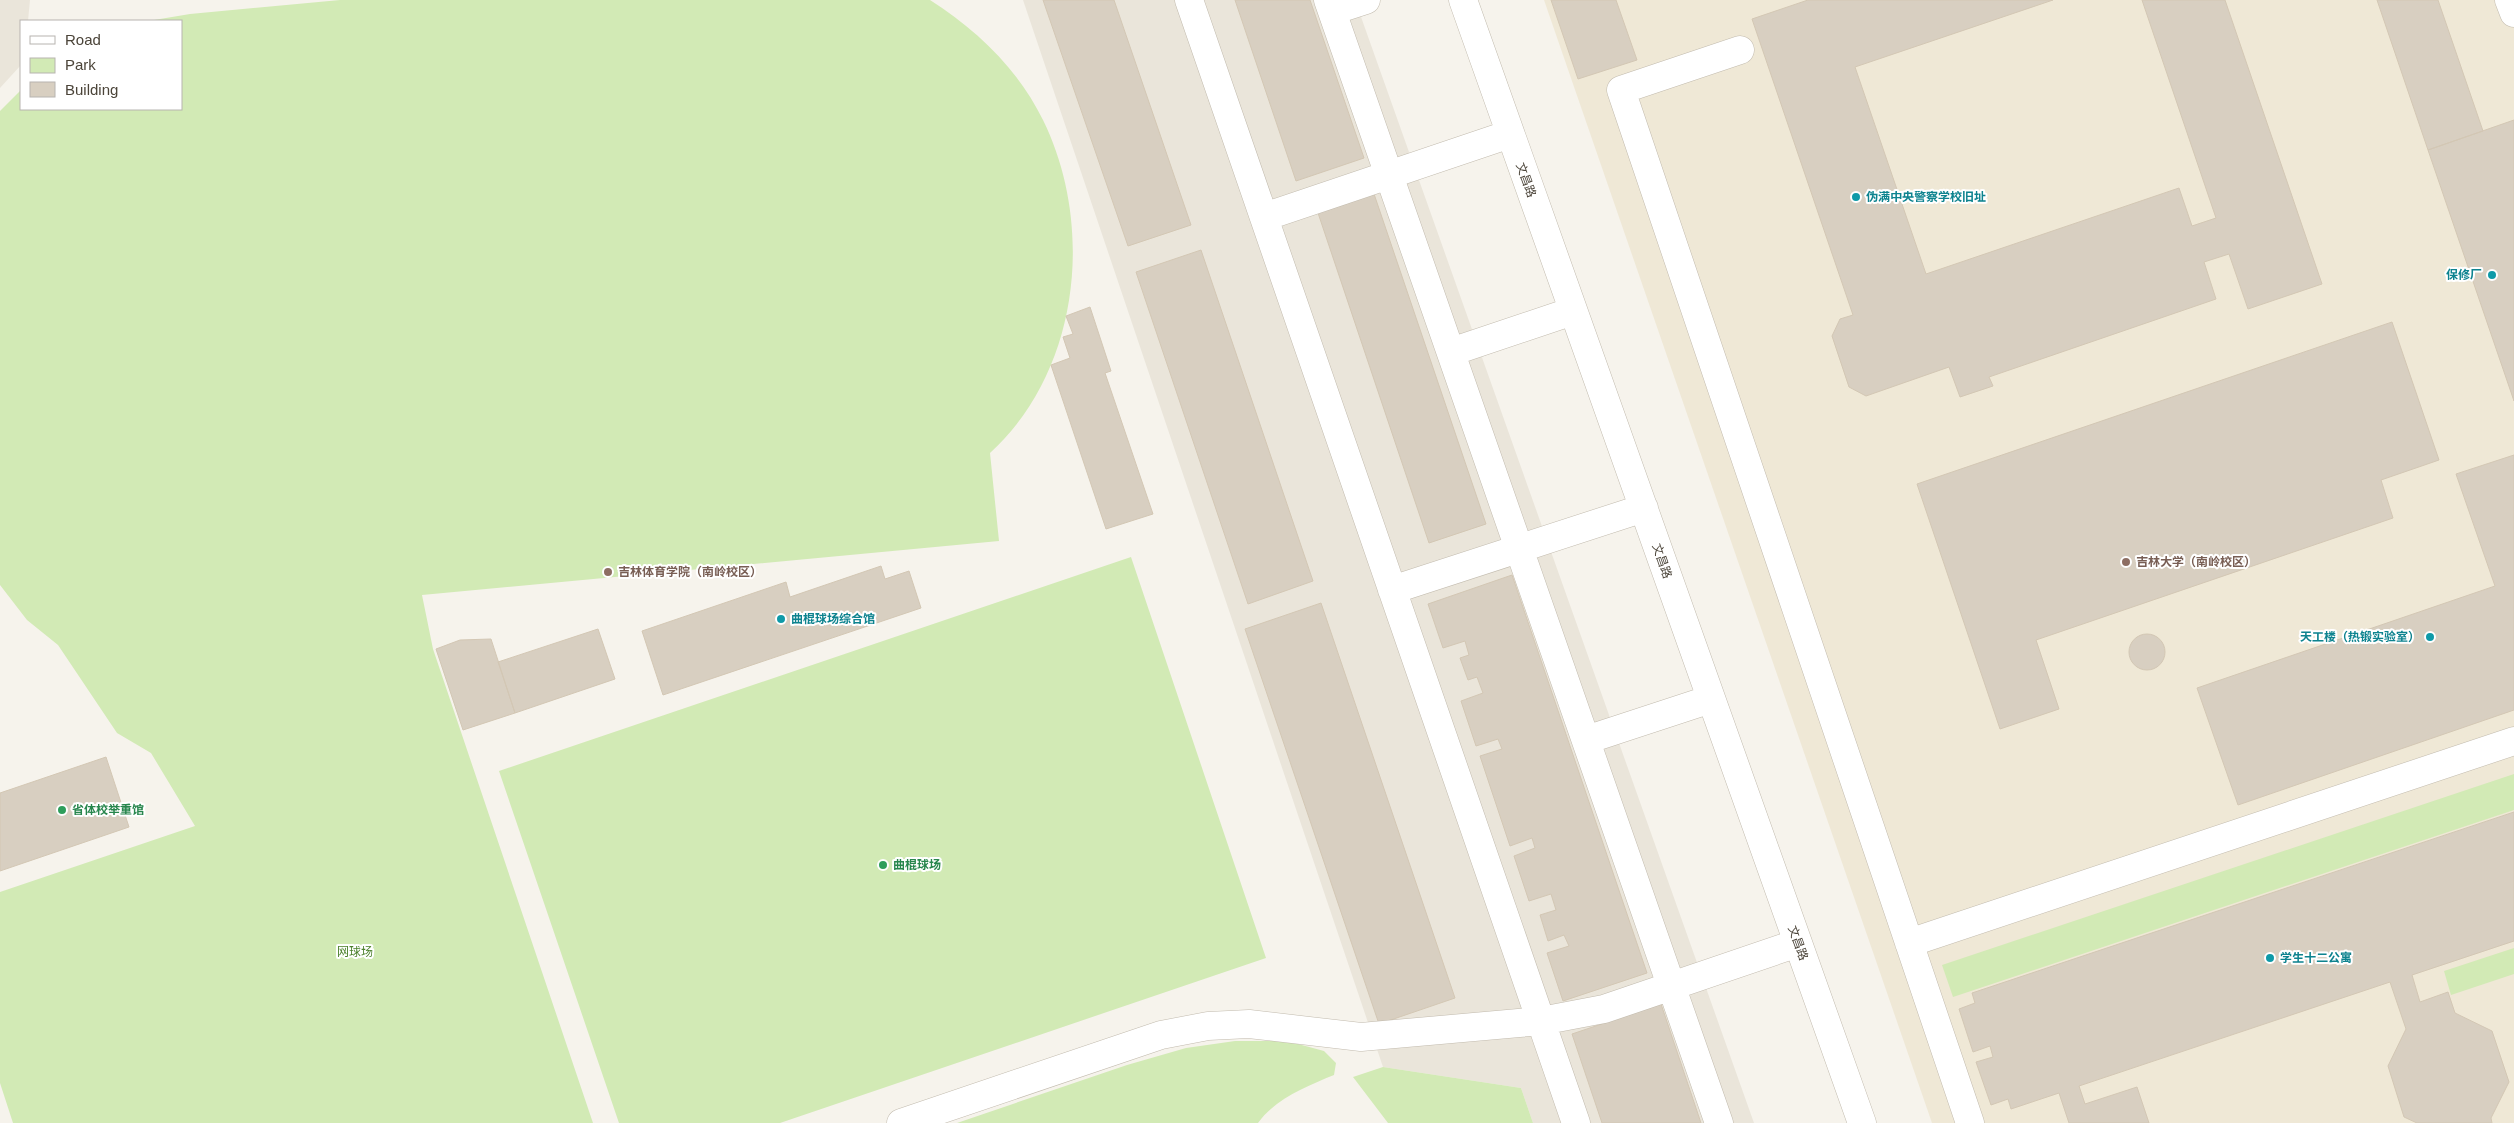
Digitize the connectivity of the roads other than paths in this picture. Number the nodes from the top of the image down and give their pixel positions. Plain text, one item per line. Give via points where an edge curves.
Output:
1 (1189, 0) edge
2 (1366, 0) edge
3 (1462, 0) edge
4 (2508, 0) edge
5 (1330, 6) edge
6 (2514, 13) edge
7 (1740, 50) dead end
8 (1510, 134) junction
9 (1389, 175) junction
10 (1264, 217) junction
11 (1573, 311) junction
12 (1451, 352) junction
13 (1644, 508) junction
14 (1519, 549) junction
15 (1392, 590) junction
16 (1711, 699) junction
17 (1586, 740) junction
18 (2514, 741) edge
19 (1798, 943) junction
20 (1909, 943) junction
21 (1671, 986) junction
22 (1541, 1021) junction
23 (901, 1123) edge
24 (1576, 1123) edge
25 (1718, 1123) edge
26 (1862, 1123) edge
27 (1970, 1123) edge

1 - 10 street
2 - 5 street
3 - 8 street, 文昌路
4 - 6 street
5 - 9 street
7 - 20 street via 1621,90
8 - 9 street
8 - 11 street, 文昌路
9 - 10 street
9 - 12 street
10 - 15 street
11 - 12 street
11 - 13 street, 文昌路
12 - 14 street
13 - 14 street
13 - 16 street, 文昌路
14 - 15 street
14 - 17 street
15 - 22 street
16 - 17 street
16 - 19 street, 文昌路
17 - 21 street
18 - 20 street
19 - 21 street
19 - 26 street, 文昌路
20 - 27 street
21 - 22 street via 1604,1009
21 - 25 street
22 - 23 street via 1360,1037 1249,1024 1208,1026 1161,1035
22 - 24 street

